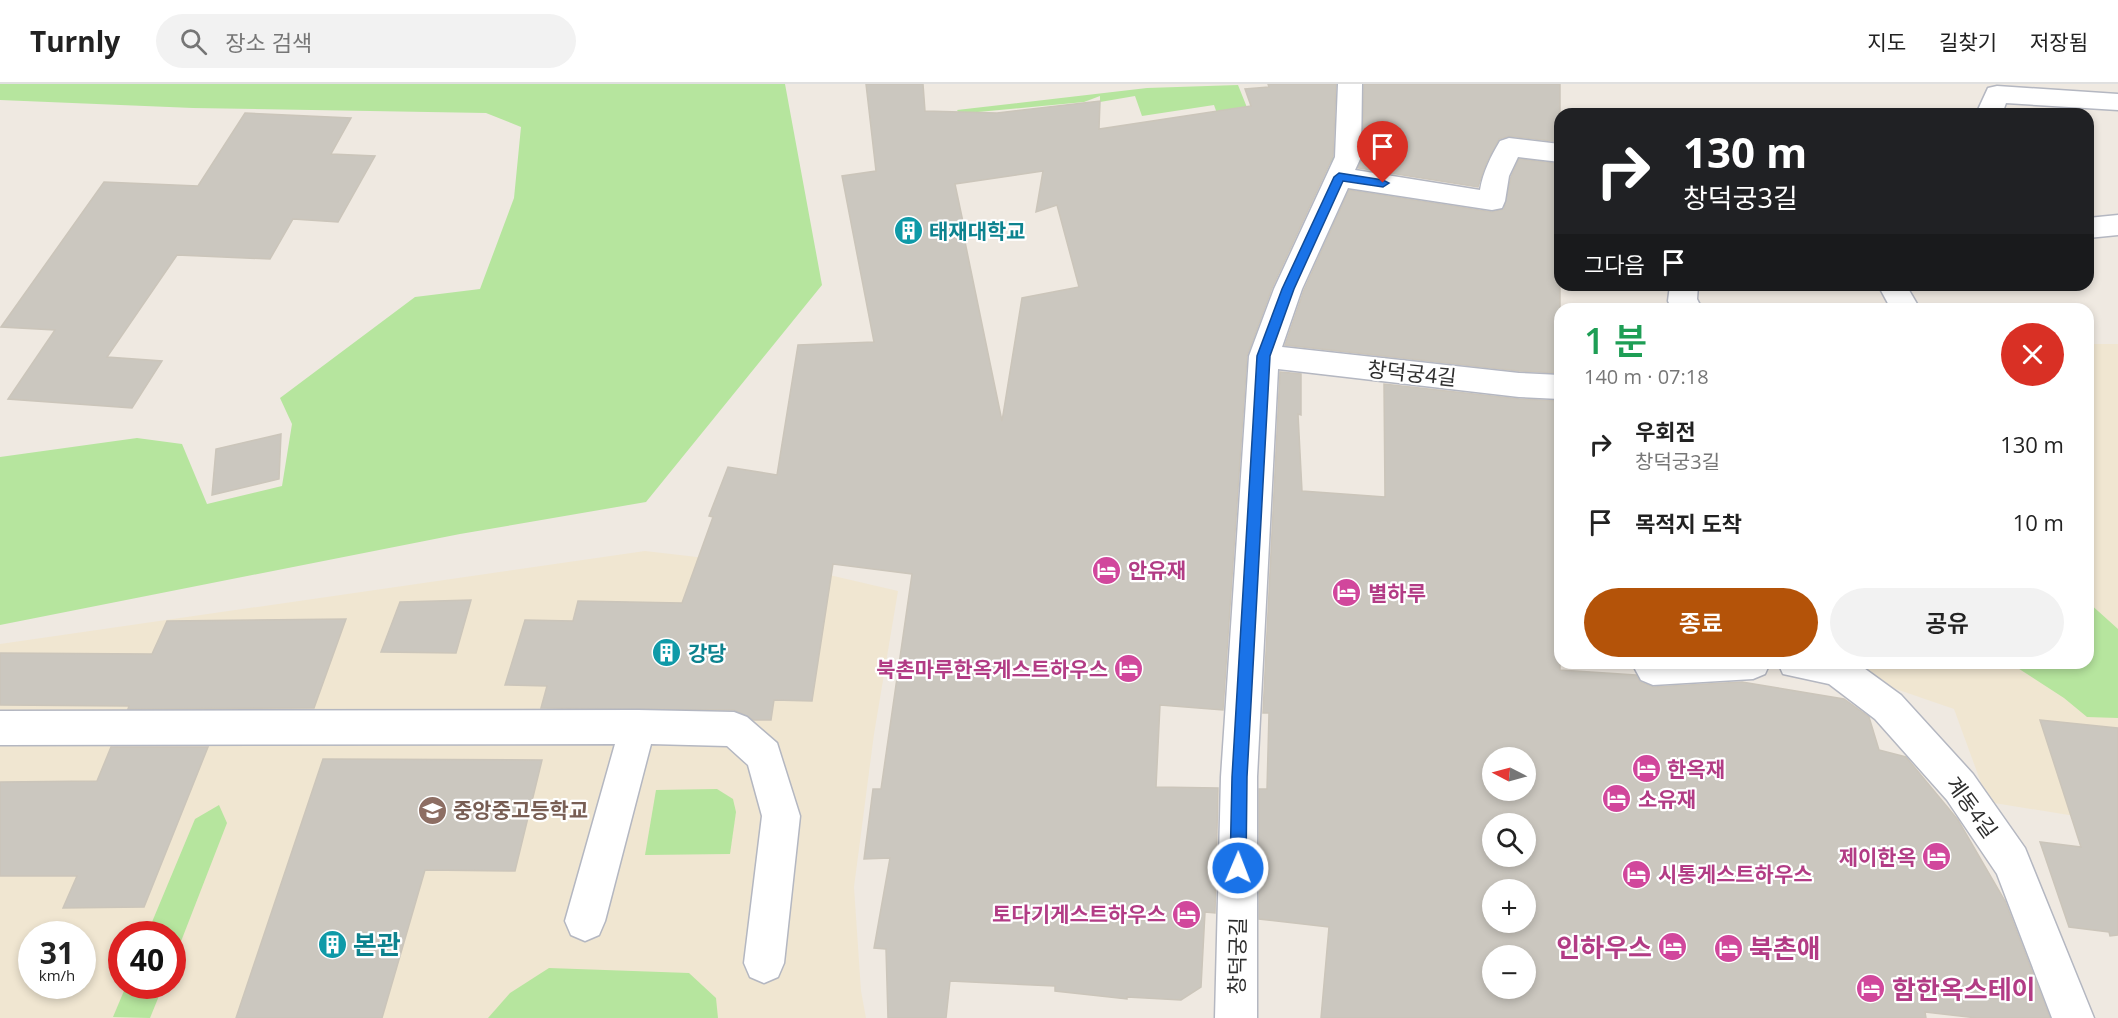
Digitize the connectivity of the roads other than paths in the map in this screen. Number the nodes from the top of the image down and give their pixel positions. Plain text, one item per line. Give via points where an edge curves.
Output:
1 (1350, 84) edge
2 (2118, 102) edge
3 (1991, 108) edge
4 (1554, 152) edge
5 (1339, 177) junction
6 (2118, 225) edge
7 (2094, 227) edge
8 (1264, 356) junction
9 (1554, 387) edge
10 (1836, 669) edge
11 (638, 727) junction
12 (0, 728) edge
13 (585, 921) dead end
14 (764, 963) dead end
15 (1236, 1018) edge
16 (2073, 1018) edge

1 - 5 street, 창덕궁길 via 1348,157
2 - 3 street via 1997,94
4 - 5 street via 1509,147 1496,176 1492,201
5 - 8 street, 창덕궁길 via 1288,289
6 - 7 street
8 - 9 street, 창덕궁4길
8 - 15 street, 창덕궁길 via 1239,777
10 - 16 street, 계동4길 via 1888,707 1960,787 2011,862
11 - 12 street
11 - 13 street
11 - 14 street via 734,729 764,755 781,816

